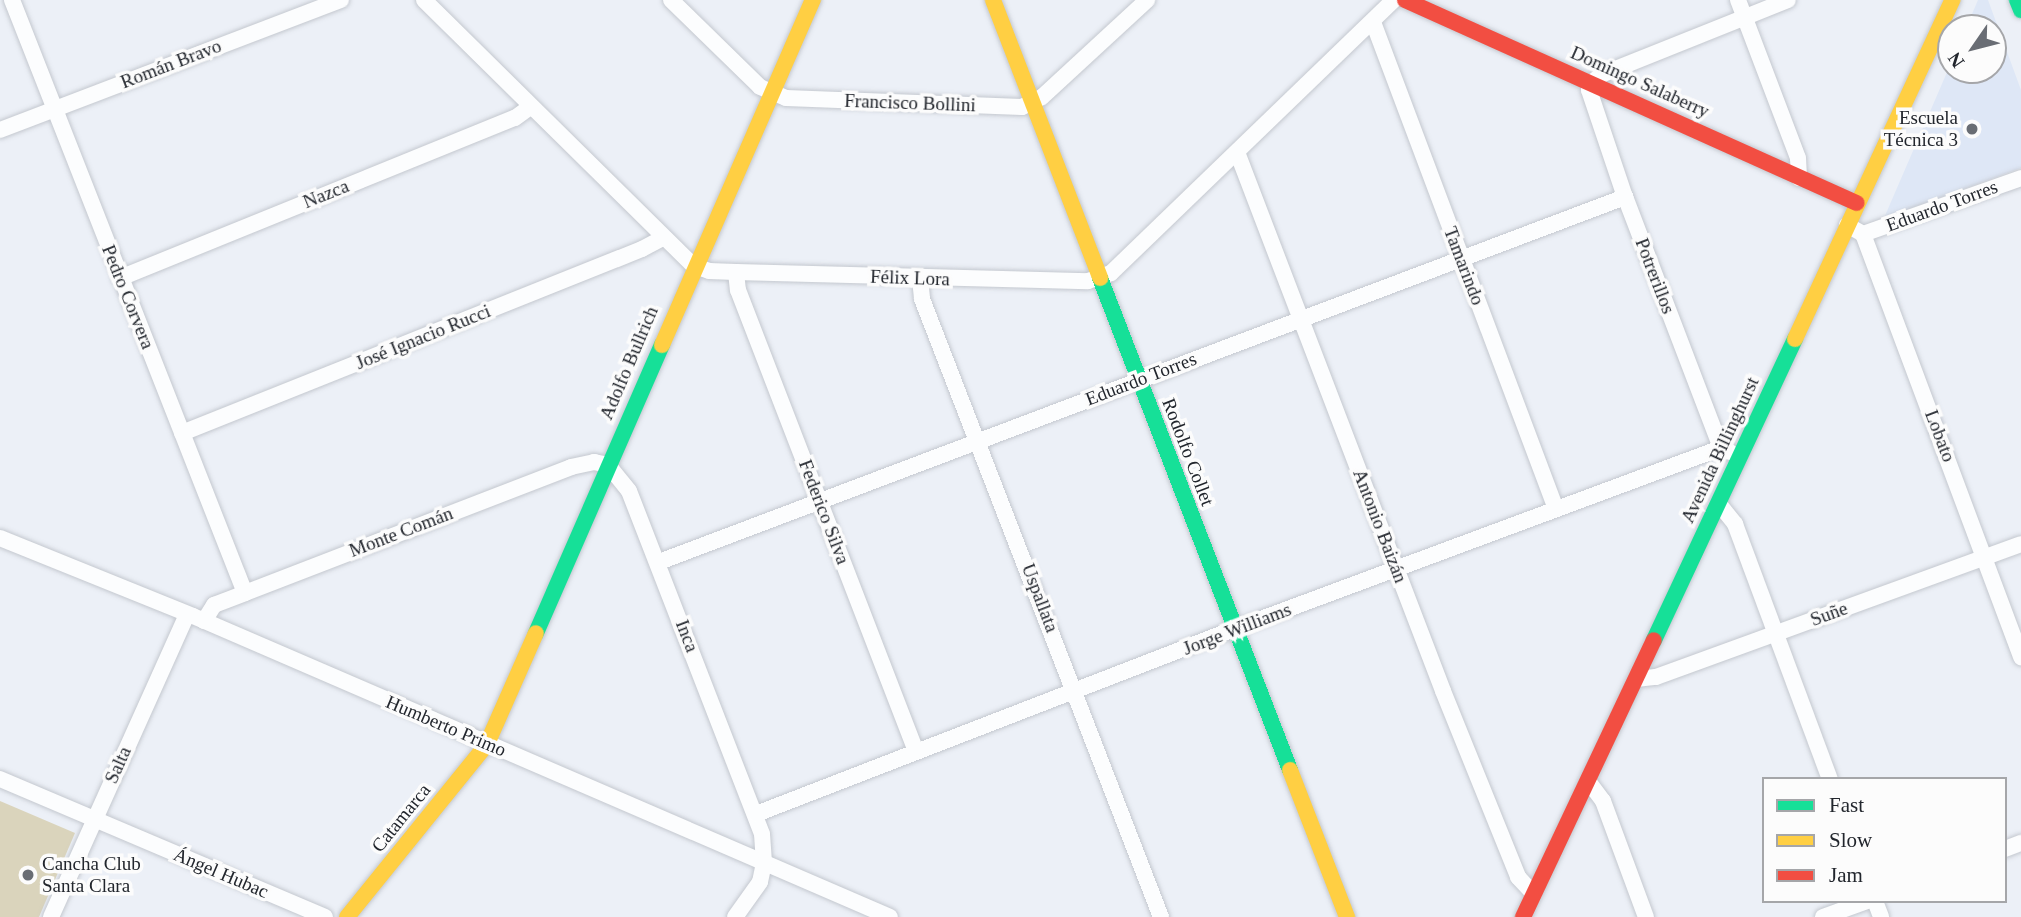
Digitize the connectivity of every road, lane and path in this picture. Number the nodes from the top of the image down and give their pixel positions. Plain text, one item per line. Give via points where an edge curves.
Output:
1 (12, 0) edge
2 (341, 0) edge
3 (424, 0) edge
4 (671, 0) edge
5 (813, 0) edge
6 (993, 0) edge
7 (1147, 0) edge
8 (1394, 0) edge
9 (1405, 0) edge
10 (1738, 0) edge
11 (1788, 0) edge
12 (1952, 0) edge
13 (2017, 0) edge
14 (2021, 10) edge
15 (1745, 16) junction
16 (1373, 22) junction
17 (1591, 83) junction
18 (772, 93) junction
19 (1032, 103) junction
20 (530, 107) junction
21 (53, 109) junction
22 (0, 130) edge
23 (1237, 152) junction
24 (1799, 178) junction
25 (2021, 178) edge
26 (1625, 197) junction
27 (1857, 203) junction
28 (1847, 225) junction
29 (1863, 234) junction
30 (663, 238) junction
31 (1461, 257) junction
32 (694, 266) junction
33 (736, 272) junction
34 (120, 278) junction
35 (920, 279) junction
36 (1101, 279) junction
37 (1300, 319) junction
38 (1138, 381) junction
39 (182, 433) junction
40 (979, 442) junction
41 (1721, 448) junction
42 (1740, 456) junction
43 (608, 465) junction
44 (820, 501) junction
45 (1719, 504) junction
46 (1556, 509) junction
47 (0, 538) edge
48 (2021, 544) edge
49 (1986, 558) junction
50 (659, 562) junction
51 (1397, 569) junction
52 (245, 593) junction
53 (187, 614) junction
54 (204, 621) junction
55 (1234, 629) junction
56 (1776, 634) junction
57 (2021, 657) edge
58 (1636, 679) junction
59 (1075, 690) junction
60 (487, 744) junction
61 (916, 751) junction
62 (1829, 777) edge
63 (0, 779) edge
64 (1588, 781) junction
65 (756, 814) junction
66 (94, 819) junction
67 (764, 863) junction
68 (1533, 893) junction
69 (1862, 903) edge
70 (51, 917) edge
71 (325, 917) edge
72 (347, 917) edge
73 (735, 917) edge
74 (890, 917) edge
75 (1161, 917) edge
76 (1347, 917) edge
77 (1523, 917) edge
78 (1646, 917) edge
79 (1823, 917) edge

1 - 21 street, Pedro Corvera
2 - 21 street, Román Bravo
3 - 20 street
4 - 18 street, Francisco Bollini via 760,87
5 - 18 street, Adolfo Bullrich
6 - 19 street, Rodolfo Collet
7 - 19 street
8 - 16 street
9 - 17 street, Domingo Salaberry
10 - 15 street
11 - 15 street
12 - 27 street, Avenida Billinghurst
13 - 14 street
15 - 17 street
15 - 24 street via 1798,158
16 - 23 street
16 - 31 street, Tamarindo
17 - 24 street, Domingo Salaberry
17 - 26 street, Potrerillos via 1590,100
18 - 19 street, Francisco Bollini via 786,98 1023,107
18 - 32 street, Adolfo Bullrich
19 - 36 street, Rodolfo Collet
20 - 30 street
20 - 34 street, Nazca via 515,118
21 - 22 street, Román Bravo
21 - 34 street, Pedro Corvera
23 - 36 street
23 - 37 street, Antonio Baizán
24 - 27 street, Domingo Salaberry
25 - 29 street, Eduardo Torres
26 - 31 street, Eduardo Torres
26 - 41 street, Potrerillos
27 - 28 street, Avenida Billinghurst
28 - 29 street
28 - 42 street, Avenida Billinghurst
29 - 49 street, Lobato
30 - 32 street
30 - 39 street, José Ignacio Rucci
31 - 37 street, Eduardo Torres
31 - 46 street, Tamarindo
32 - 33 street, Félix Lora
32 - 43 street, Adolfo Bullrich
33 - 35 street, Félix Lora
33 - 44 street, Federico Silva via 738,290
34 - 39 street, Pedro Corvera
35 - 36 street, Félix Lora
35 - 40 street, Uspallata via 922,299
36 - 38 street, Rodolfo Collet
37 - 38 street, Eduardo Torres
37 - 51 street, Antonio Baizán
38 - 40 street, Eduardo Torres
38 - 55 street, Rodolfo Collet
39 - 52 street, Pedro Corvera
40 - 44 street, Eduardo Torres
40 - 59 street, Uspallata
41 - 42 street
41 - 46 street, Jorge Williams
42 - 45 street, Avenida Billinghurst
43 - 50 street, Inca via 629,491
43 - 52 street, Monte Comán via 594,462 571,467
43 - 60 street, Adolfo Bullrich
44 - 50 street, Eduardo Torres
44 - 61 street, Federico Silva
45 - 56 street via 1735,524
45 - 58 street, Avenida Billinghurst
46 - 51 street, Jorge Williams
47 - 53 street, Humberto Primo
48 - 49 street, Suñe
49 - 56 street, Suñe
49 - 57 street, Lobato
50 - 65 street, Inca
51 - 55 street, Jorge Williams
51 - 68 street, Antonio Baizán via 1518,877
52 - 54 street, Monte Comán via 214,605
53 - 54 street, Humberto Primo
53 - 66 street, Salta
54 - 60 street, Humberto Primo
55 - 59 street, Jorge Williams
55 - 76 street, Rodolfo Collet
56 - 58 street, Suñe via 1656,677
56 - 62 street
58 - 64 street, Avenida Billinghurst
59 - 61 street, Jorge Williams
59 - 75 street, Uspallata
60 - 67 street, Humberto Primo
60 - 72 street, Catamarca
61 - 65 street, Jorge Williams
63 - 66 street, Ángel Hubac
64 - 68 street, Avenida Billinghurst
64 - 78 street via 1604,801
65 - 67 street, Inca
66 - 70 street, Salta
66 - 71 street, Ángel Hubac
67 - 73 street via 760,882
67 - 74 street, Humberto Primo
68 - 77 street, Avenida Billinghurst
69 - 79 street

